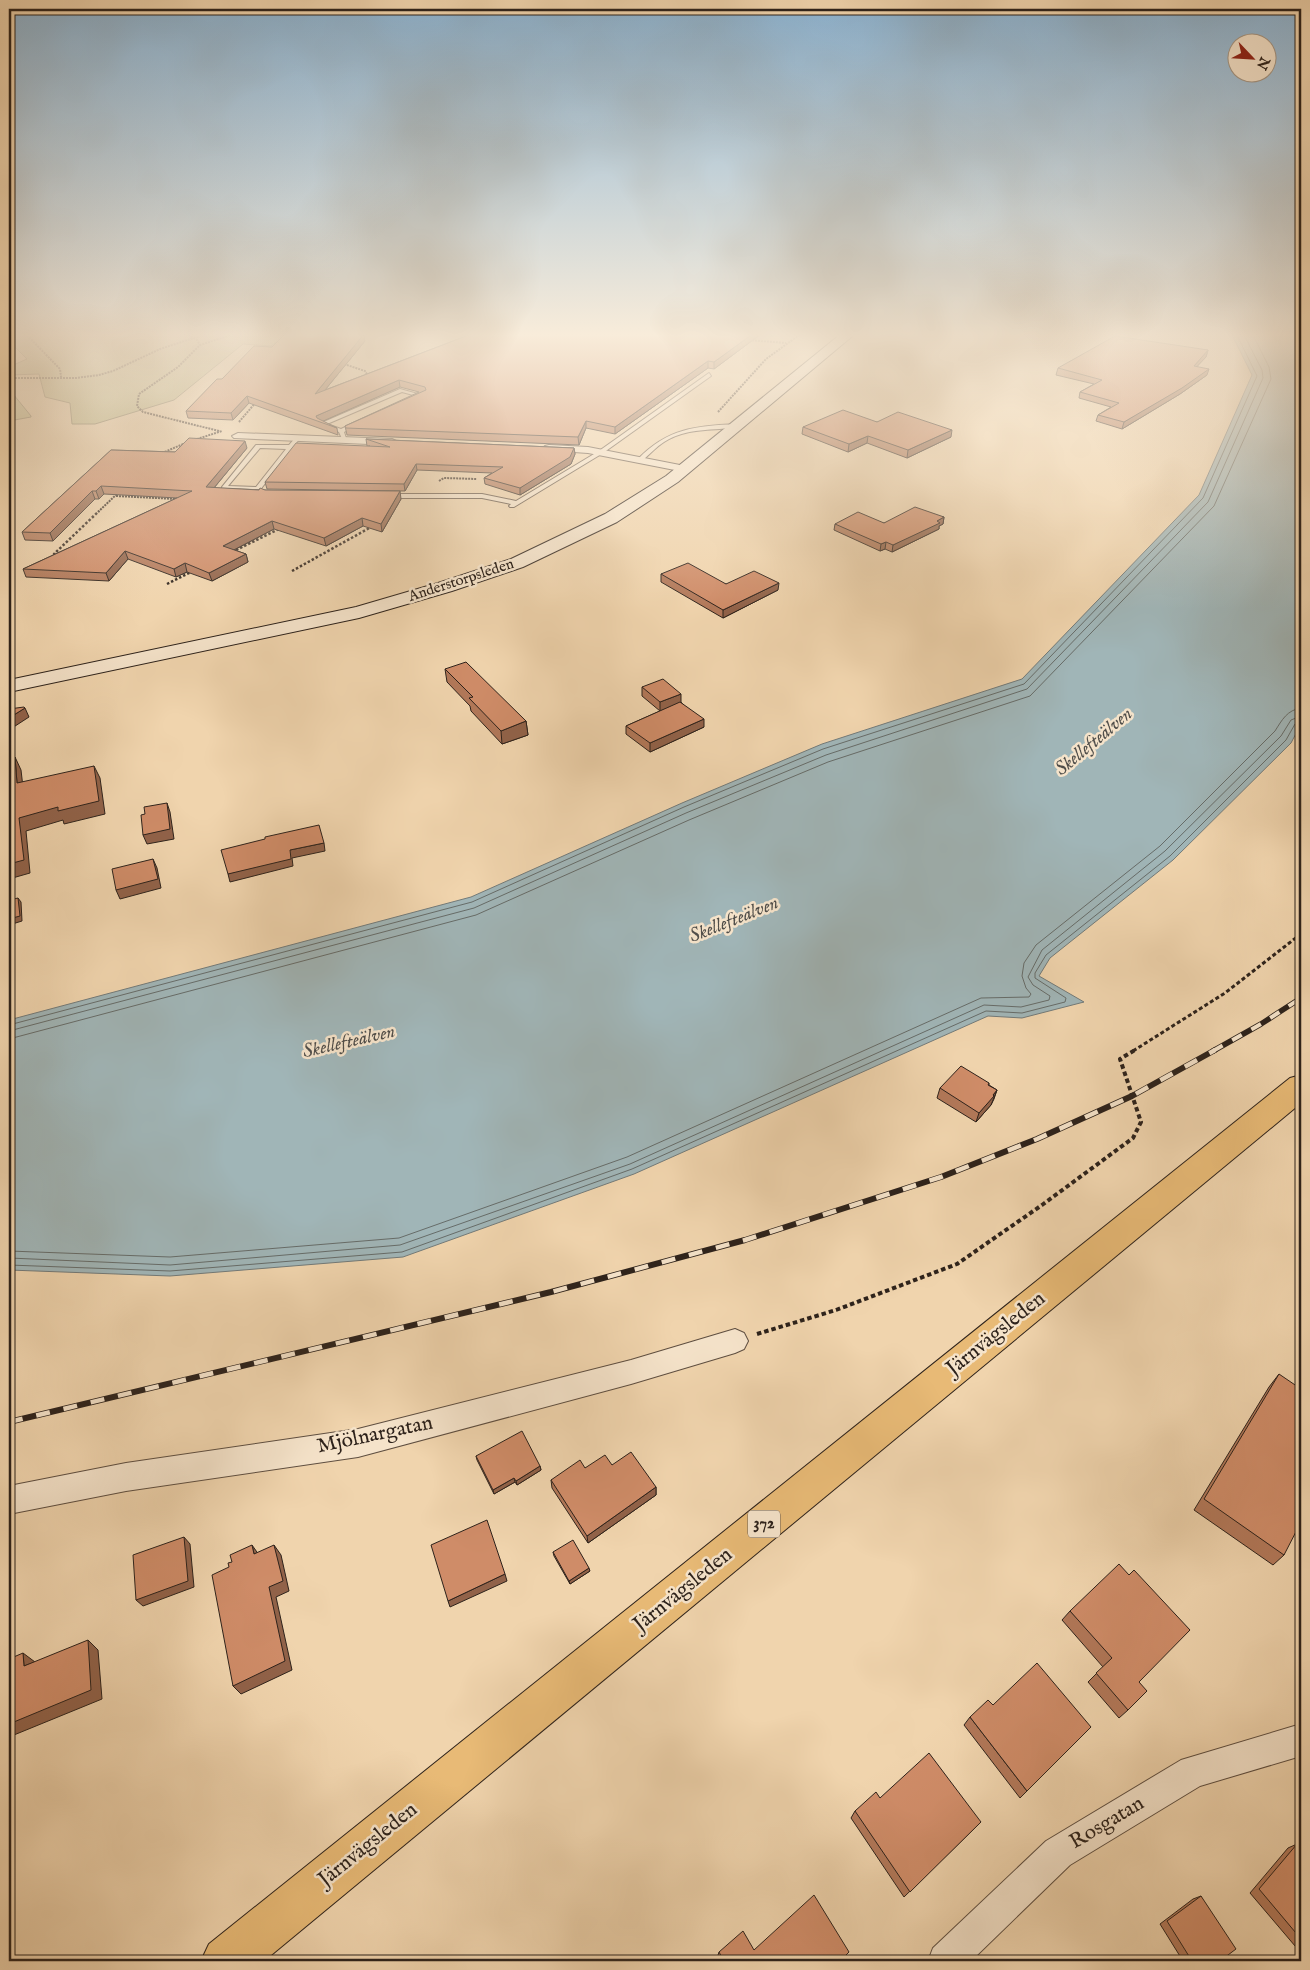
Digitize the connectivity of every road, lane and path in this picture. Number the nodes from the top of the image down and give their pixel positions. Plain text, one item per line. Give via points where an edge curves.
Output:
1 (195, 425) edge
2 (324, 425) edge
3 (359, 425) edge
4 (640, 425) edge
5 (737, 426) joint
6 (227, 430) dead end
7 (220, 431) junction
8 (238, 436) joint
9 (343, 436) junction
10 (293, 443) junction
11 (402, 443) edge
12 (534, 448) edge
13 (601, 452) junction
14 (154, 456) edge
15 (641, 459) junction
16 (685, 469) junction
17 (122, 488) edge
18 (258, 490) junction
19 (267, 494) edge
20 (116, 496) junction
21 (382, 496) edge
22 (173, 504) edge
23 (376, 524) edge
24 (287, 525) edge
25 (61, 554) edge
26 (227, 554) edge
27 (201, 567) edge
28 (292, 571) dead end
29 (167, 584) dead end
30 (9, 686) edge
31 (1301, 923) edge
32 (1301, 1086) edge
33 (735, 1341) joint
34 (9, 1500) edge
35 (1301, 1740) edge
36 (226, 1961) edge
37 (946, 1961) edge

1 - 7 path
2 - 9 lane
3 - 9 lane
4 - 13 lane
5 - 15 lane via 687,431 663,440
5 - 16 main road, Anderstorpsleden
6 - 7 path
7 - 8 path
7 - 14 path
8 - 10 street
9 - 10 street
9 - 11 street
10 - 18 lane
10 - 18 lane via 258,446 224,488
12 - 13 street
13 - 15 street
13 - 21 lane via 514,505 482,496
15 - 16 street
16 - 30 main road, Anderstorpsleden via 611,518 574,537 517,563 445,587 359,612
17 - 20 path
18 - 19 lane
20 - 22 path via 182,500
20 - 25 path via 54,554
23 - 28 path
24 - 26 path
27 - 29 path
31 - 33 path via 1297,937 1225,993 1120,1059 1141,1122 1133,1138 957,1264 836,1310
32 - 36 main road, Järnvägsleden / 372
33 - 34 street, Mjölnargatan via 630,1372 358,1443 126,1477
35 - 37 street, Rosgatan via 1193,1772 1058,1853

